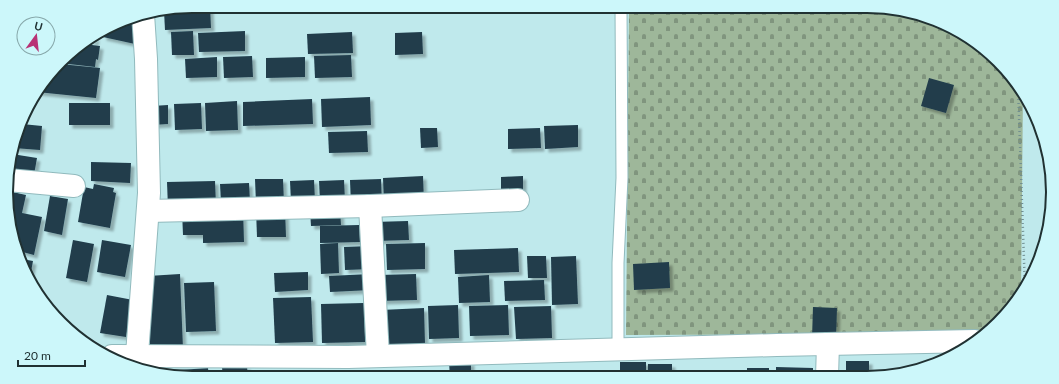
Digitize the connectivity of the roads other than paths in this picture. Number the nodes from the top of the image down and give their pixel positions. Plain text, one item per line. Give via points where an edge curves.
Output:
1 (621, 13) edge
2 (143, 20) edge
3 (13, 180) edge
4 (74, 186) dead end
5 (518, 200) dead end
6 (370, 206) junction
7 (148, 211) junction
8 (966, 341) edge
9 (828, 344) junction
10 (618, 349) junction
11 (378, 356) junction
12 (136, 362) edge
13 (827, 371) edge

1 - 10 lane via 622,178 618,263
2 - 7 street
3 - 4 street
5 - 6 street
6 - 7 street
6 - 11 street
7 - 12 street
8 - 9 street
9 - 10 street
9 - 13 street
10 - 11 street
11 - 12 street

